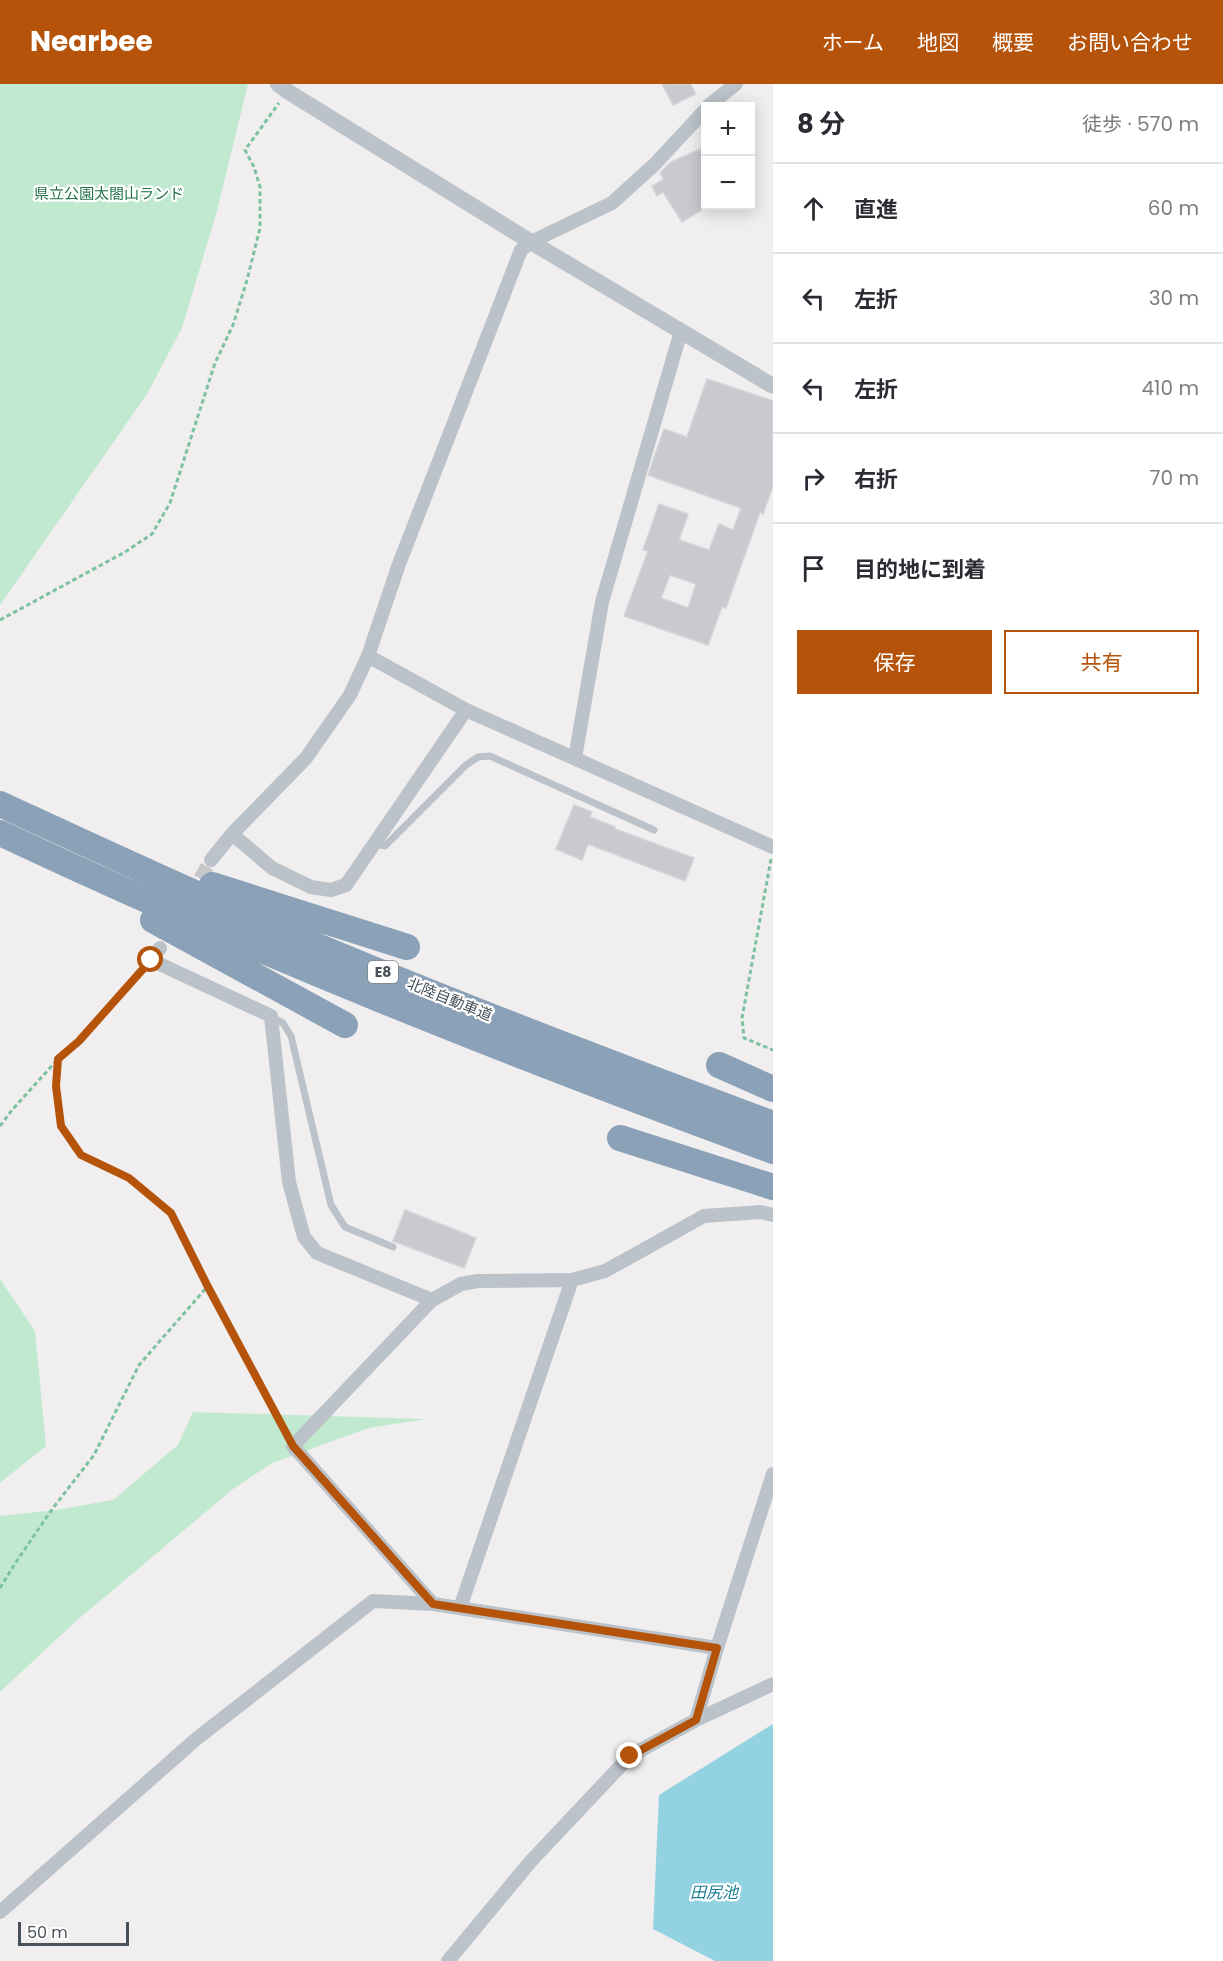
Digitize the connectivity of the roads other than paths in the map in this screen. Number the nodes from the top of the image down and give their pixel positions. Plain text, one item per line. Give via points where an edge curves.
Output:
1 (736, 84) edge
2 (283, 88) edge
3 (714, 102) edge
4 (701, 114) edge
5 (531, 242) junction
6 (681, 331) junction
7 (773, 386) edge
8 (368, 656) junction
9 (466, 710) junction
10 (575, 758) junction
11 (0, 802) edge
12 (654, 831) dead end
13 (0, 833) edge
14 (232, 834) junction
15 (0, 843) edge
16 (375, 844) junction
17 (773, 847) edge
18 (211, 860) tunnel mouth
19 (407, 947) dead end
20 (160, 948) dead end
21 (271, 1016) junction
22 (345, 1025) dead end
23 (720, 1065) dead end
24 (773, 1089) edge
25 (773, 1124) edge
26 (620, 1138) dead end
27 (773, 1151) edge
28 (773, 1188) edge
29 (773, 1215) edge
30 (393, 1247) dead end
31 (573, 1280) junction
32 (432, 1300) junction
33 (773, 1474) edge
34 (433, 1604) junction
35 (460, 1608) junction
36 (717, 1648) junction
37 (773, 1684) edge
38 (696, 1720) junction
39 (0, 1912) edge
40 (448, 1961) edge

1 - 3 street
2 - 5 street
4 - 5 street via 612,203
5 - 6 street
5 - 8 street via 521,250 399,564
6 - 7 street
6 - 10 street via 602,602
8 - 9 street
8 - 14 street via 350,695 306,758
9 - 10 street
9 - 16 street
10 - 17 street
11 - 19 highway via 176,872
11 - 25 highway, 北陸自動車道 / E8 via 149,873 349,959
12 - 16 lane via 490,756 478,757 466,765 385,846
13 - 27 highway, 北陸自動車道 / E8 via 327,977
14 - 16 street via 272,868 311,887 331,890 346,885
14 - 18 street
15 - 22 highway via 125,904
20 - 21 street via 151,960
21 - 30 lane via 283,1023 291,1036 331,1205 345,1227
21 - 32 street via 289,1182 304,1237 317,1253
23 - 24 highway
26 - 28 highway
29 - 31 street via 760,1212 704,1216 605,1271
31 - 32 street via 478,1281 461,1284
31 - 35 street
32 - 34 street via 293,1446
33 - 36 street
34 - 35 street
34 - 39 street via 373,1601 195,1740
35 - 36 street
36 - 38 street
37 - 38 street
38 - 40 street via 630,1756 531,1861

